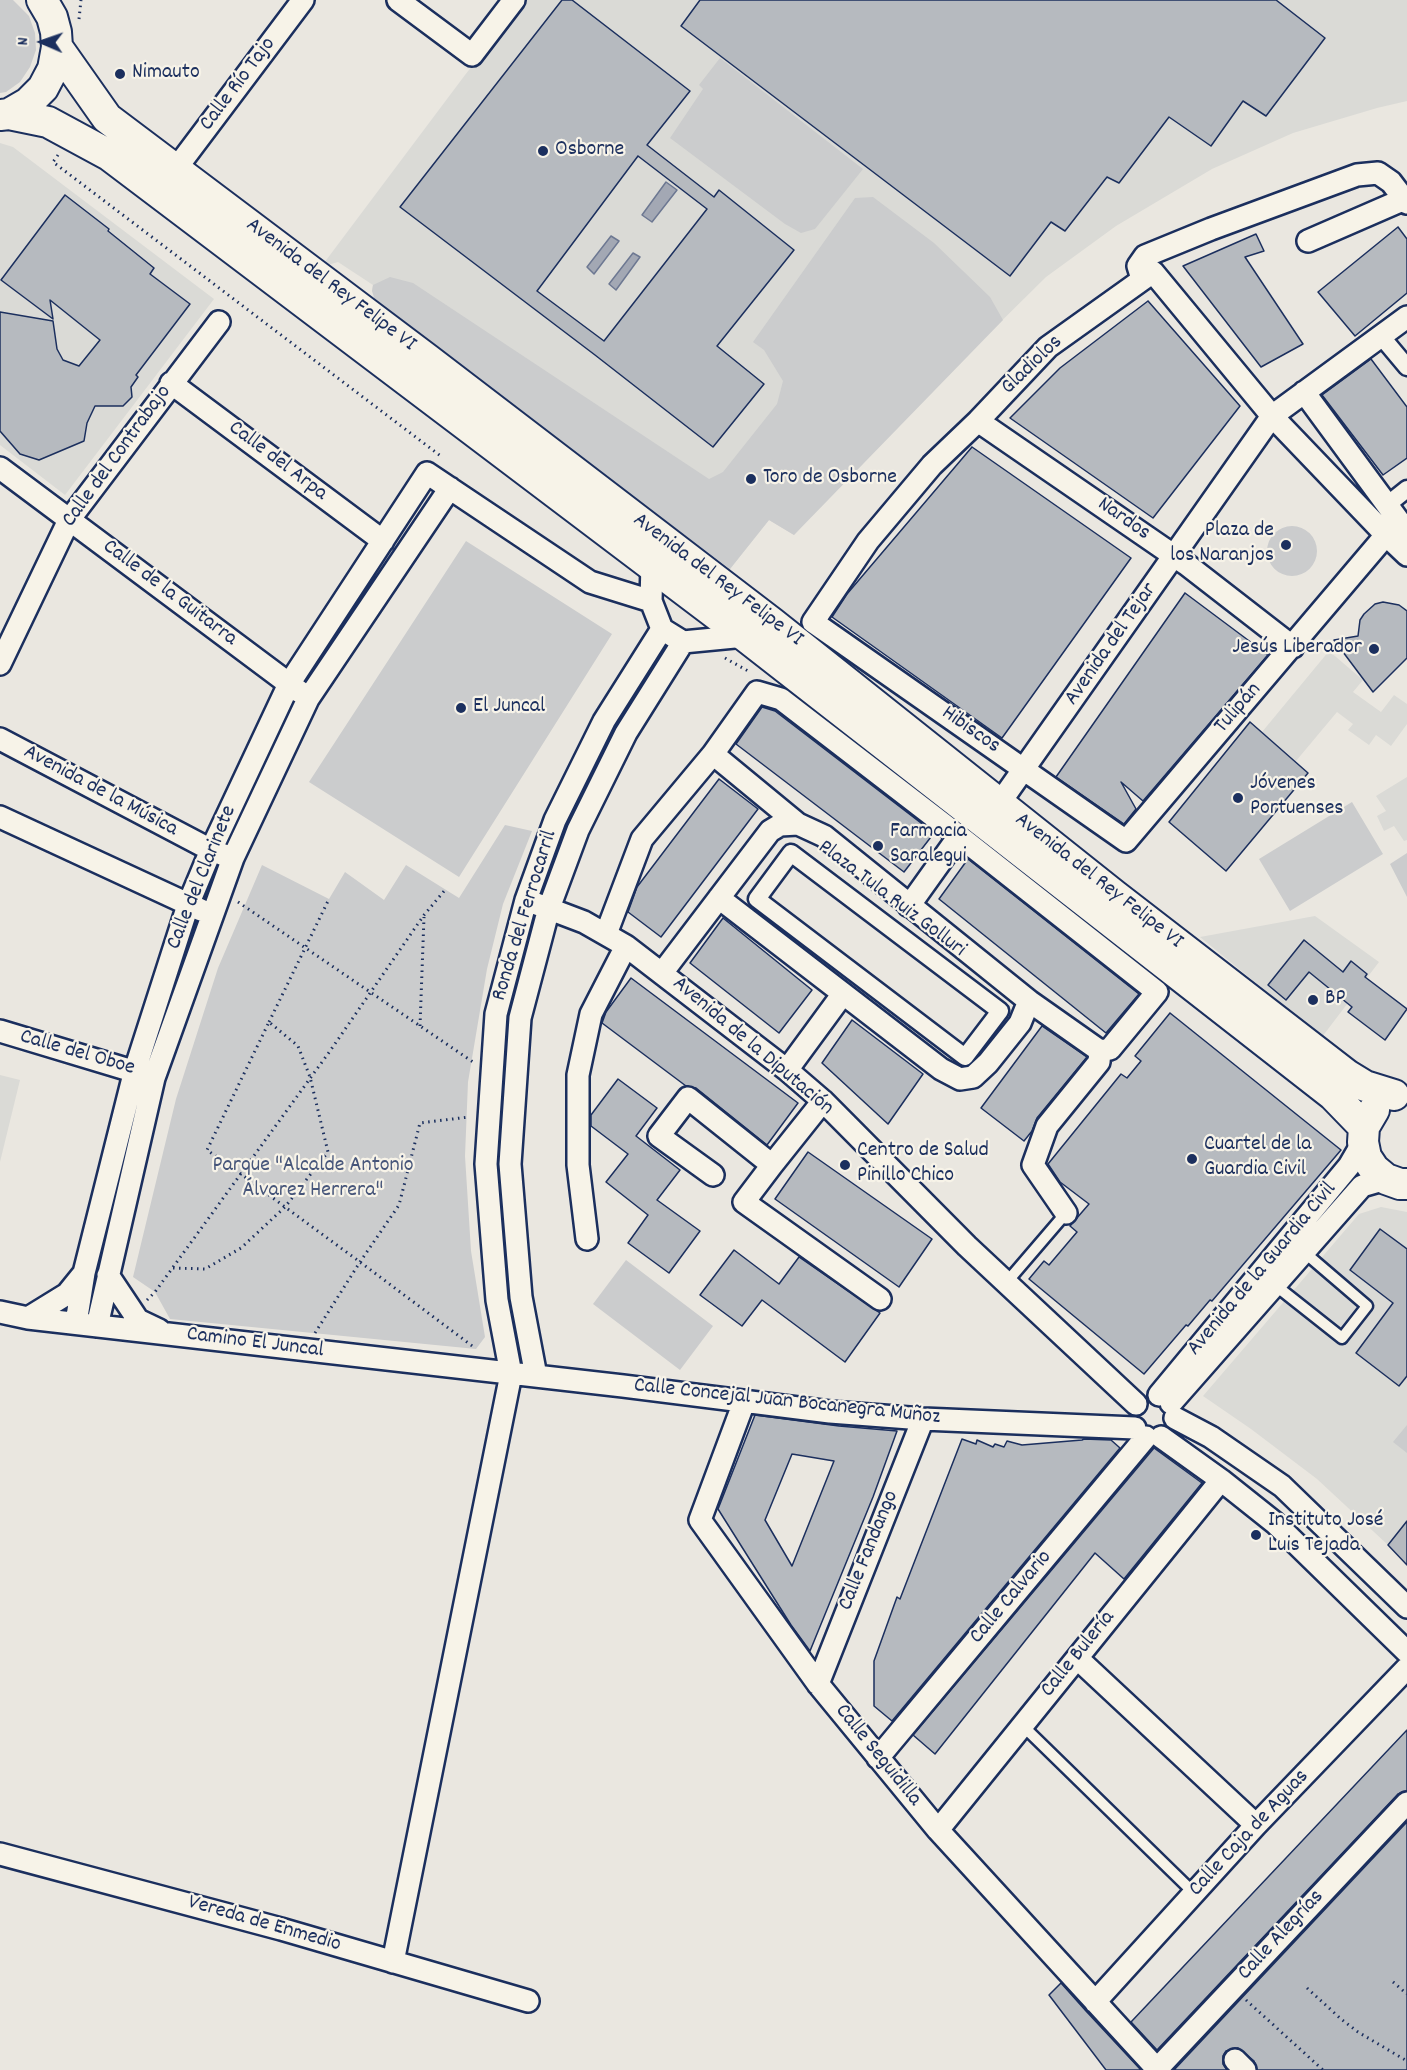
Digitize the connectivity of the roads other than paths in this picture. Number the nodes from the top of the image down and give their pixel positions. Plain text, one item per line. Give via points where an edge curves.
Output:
1 (303, 0) edge
2 (514, 0) edge
3 (405, 2) edge
4 (51, 6) edge
5 (57, 48) junction
6 (4, 114) edge
7 (175, 170) junction
8 (1406, 200) edge
9 (1308, 241) dead end
10 (1142, 279) junction
11 (1407, 317) edge
12 (219, 322) dead end
13 (1382, 336) junction
14 (1407, 367) edge
15 (171, 383) junction
16 (1304, 392) junction
17 (1272, 416) junction
18 (978, 421) junction
19 (0, 468) edge
20 (450, 488) junction
21 (1407, 489) edge
22 (1387, 505) junction
23 (69, 520) junction
24 (1398, 530) edge
25 (383, 541) junction
26 (1407, 555) edge
27 (1174, 556) junction
28 (652, 564) junction
29 (651, 601) junction
30 (813, 622) joint
31 (663, 629) junction
32 (744, 636) junction
33 (683, 642) junction
34 (1293, 646) junction
35 (0, 664) edge
36 (289, 684) junction
37 (308, 699) junction
38 (0, 739) edge
39 (713, 754) junction
40 (1025, 770) junction
41 (999, 804) junction
42 (0, 817) edge
43 (798, 824) junction
44 (959, 836) junction
45 (1126, 841) joint
46 (211, 850) junction
47 (233, 858) junction
48 (719, 898) junction
49 (526, 900) junction
50 (188, 905) junction
51 (909, 906) junction
52 (549, 908) junction
53 (211, 914) junction
54 (606, 934) junction
55 (626, 945) junction
56 (662, 973) junction
57 (842, 994) junction
58 (1029, 1001) junction
59 (0, 1031) edge
60 (1100, 1051) junction
61 (965, 1057) joint
62 (787, 1070) junction
63 (144, 1074) junction
64 (1400, 1094) edge
65 (823, 1101) junction
66 (1363, 1135) junction
67 (772, 1165) junction
68 (712, 1175) dead end
69 (1397, 1181) edge
70 (1066, 1213) joint
71 (587, 1239) dead end
72 (1304, 1252) junction
73 (84, 1273) junction
74 (108, 1275) junction
75 (1006, 1283) junction
76 (1275, 1285) junction
77 (880, 1299) dead end
78 (0, 1312) edge
79 (28, 1318) junction
80 (76, 1323) junction
81 (97, 1326) junction
82 (167, 1334) junction
83 (511, 1374) junction
84 (536, 1376) junction
85 (744, 1402) junction
86 (1136, 1404) junction
87 (1169, 1406) junction
88 (922, 1419) junction
89 (1148, 1434) junction
90 (1221, 1480) junction
91 (1407, 1608) edge
92 (1407, 1652) edge
93 (1077, 1658) junction
94 (1407, 1668) edge
95 (818, 1684) junction
96 (1022, 1725) junction
97 (878, 1758) junction
98 (1407, 1803) edge
99 (1256, 1825) junction
100 (938, 1830) junction
101 (0, 1854) edge
102 (1194, 1893) junction
103 (393, 1962) junction
104 (528, 2001) dead end
105 (1095, 2002) junction
106 (1158, 2070) edge

1 - 7 street, Calle Río Tajo
2 - 3 street via 472,55
4 - 5 main road
5 - 6 main road via 53,69 43,88 28,103
5 - 7 main road, Avenida del Rey Felipe VI via 107,118
6 - 28 main road, Avenida del Rey Felipe VI via 48,122 109,155
7 - 41 main road, Avenida del Rey Felipe VI via 772,623
8 - 9 street
8 - 10 street via 1378,173 1357,175 1145,256 1138,266
10 - 17 street via 1153,272
10 - 18 street, Gladiolos via 1048,347
11 - 13 street, Avenida del Tejar
12 - 15 street, Calle del Contrabajo
13 - 14 street
13 - 16 street, Avenida del Tejar
15 - 23 street, Calle del Contrabajo
15 - 25 street, Calle del Arpa
16 - 17 street, Avenida del Tejar
16 - 22 street
17 - 24 street
17 - 27 street, Avenida del Tejar
18 - 27 street, Nardos
18 - 30 street, Gladiolos via 932,465 868,541
19 - 23 street, Calle de la Guitarra
20 - 25 street, Calle del Clarinete via 427,473
20 - 29 street via 590,582
20 - 37 street, Calle del Clarinete
21 - 22 street
22 - 24 street
23 - 35 street, Calle del Contrabajo
23 - 36 street, Calle de la Guitarra
24 - 26 street
24 - 34 street, Tulipán
25 - 36 street, Calle del Clarinete
27 - 34 street, Nardos
27 - 40 street, Avenida del Tejar
28 - 29 street
28 - 32 main road, Avenida del Rey Felipe VI
29 - 31 street
30 - 40 street, Hibiscos
31 - 33 street
31 - 49 street, Ronda del Ferrocarril via 604,721 555,820
32 - 33 street
32 - 66 main road, Avenida del Rey Felipe VI via 1323,1088
33 - 52 street, Ronda del Ferrocarril via 626,733 578,830
34 - 45 street, Tulipán
36 - 37 street, Calle de la Guitarra
36 - 46 street, Calle del Clarinete
37 - 47 street, Calle del Clarinete
38 - 46 street, Avenida de la Música
39 - 43 street
39 - 44 street via 757,692 781,699
39 - 54 street via 642,839
40 - 41 street, Avenida del Tejar
40 - 45 street, Hibiscos
41 - 64 main road, Avenida del Rey Felipe VI via 1347,1075 1365,1086
42 - 50 street
43 - 48 street via 780,825 770,831
43 - 51 street via 824,836
44 - 51 street
44 - 60 street via 1157,992 1110,1049
46 - 47 street, Avenida de la Música
46 - 50 street, Calle del Clarinete
47 - 53 street, Calle del Clarinete
48 - 56 street
48 - 57 street
49 - 52 street, Avenida de la Diputación
49 - 83 street, Ronda del Ferrocarril via 496,1014 486,1164 497,1300
50 - 53 street
50 - 63 street, Calle del Clarinete
51 - 58 street
52 - 54 street, Avenida de la Diputación
52 - 84 street, Ronda del Ferrocarril via 520,1018 510,1164 521,1297
53 - 63 street, Calle del Clarinete
54 - 55 street, Avenida de la Diputación
55 - 56 street, Avenida de la Diputación
55 - 71 street via 591,1014 578,1075 578,1165
56 - 62 street, Avenida de la Diputación
57 - 58 street via 941,1069 960,1078 973,1077 988,1063 1020,1023
57 - 62 street
58 - 60 street
59 - 63 street, Calle del Oboe
60 - 70 street via 1099,1062 1047,1126 1033,1165
61 - 61 street, Plaza Tula Ruiz Golluri via 757,899 791,853 1000,1011
62 - 65 street, Avenida de la Diputación
63 - 73 street, Calle del Clarinete
63 - 74 street, Calle del Clarinete
64 - 66 main road via 1381,1102 1370,1113
65 - 67 street
65 - 75 street, Avenida de la Diputación
66 - 69 main road via 1366,1157 1374,1169
66 - 87 street, Avenida de la Guardia Civil via 1349,1166
67 - 68 street via 688,1098 659,1136
67 - 77 street via 744,1202
69 - 72 street via 1362,1186
70 - 75 lane
72 - 76 street
72 - 76 lane via 1367,1306 1342,1338
73 - 79 street via 67,1294
73 - 80 street, Calle del Clarinete
74 - 81 street, Calle del Clarinete
74 - 82 street via 138,1320
75 - 86 street, Avenida de la Diputación
76 - 87 street
78 - 79 street, Camino El Juncal
79 - 80 street, Camino El Juncal
80 - 81 street, Camino El Juncal
81 - 82 street, Camino El Juncal
82 - 83 street, Camino El Juncal
83 - 84 street, Calle Concejal Juan Bocanegra Muñoz
83 - 103 street
84 - 85 street, Calle Concejal Juan Bocanegra Muñoz
85 - 88 street, Calle Concejal Juan Bocanegra Muñoz
85 - 95 street, Calle Seguidilla via 700,1520
86 - 87 street via 1146,1396
86 - 89 street via 1132,1416
87 - 89 street via 1173,1426
87 - 91 street via 1282,1486
88 - 89 street, Calle Concejal Juan Bocanegra Muñoz
88 - 95 street, Calle Fandango
89 - 90 street
89 - 97 street, Calle Calvario
90 - 92 street via 1275,1523
90 - 93 street, Calle Bulería
93 - 96 street, Calle Bulería
93 - 99 street
94 - 99 street, Calle Caja de Aguas
95 - 97 street, Calle Seguidilla
96 - 100 street, Calle Bulería
96 - 102 lane
97 - 100 street, Calle Seguidilla
98 - 106 street, Calle Alegrías
99 - 102 street, Calle Caja de Aguas
100 - 105 street, Calle Seguidilla
101 - 103 street, Vereda de Enmedio
102 - 105 street, Calle Caja de Aguas
103 - 104 street, Vereda de Enmedio
105 - 106 street, Calle Seguidilla

